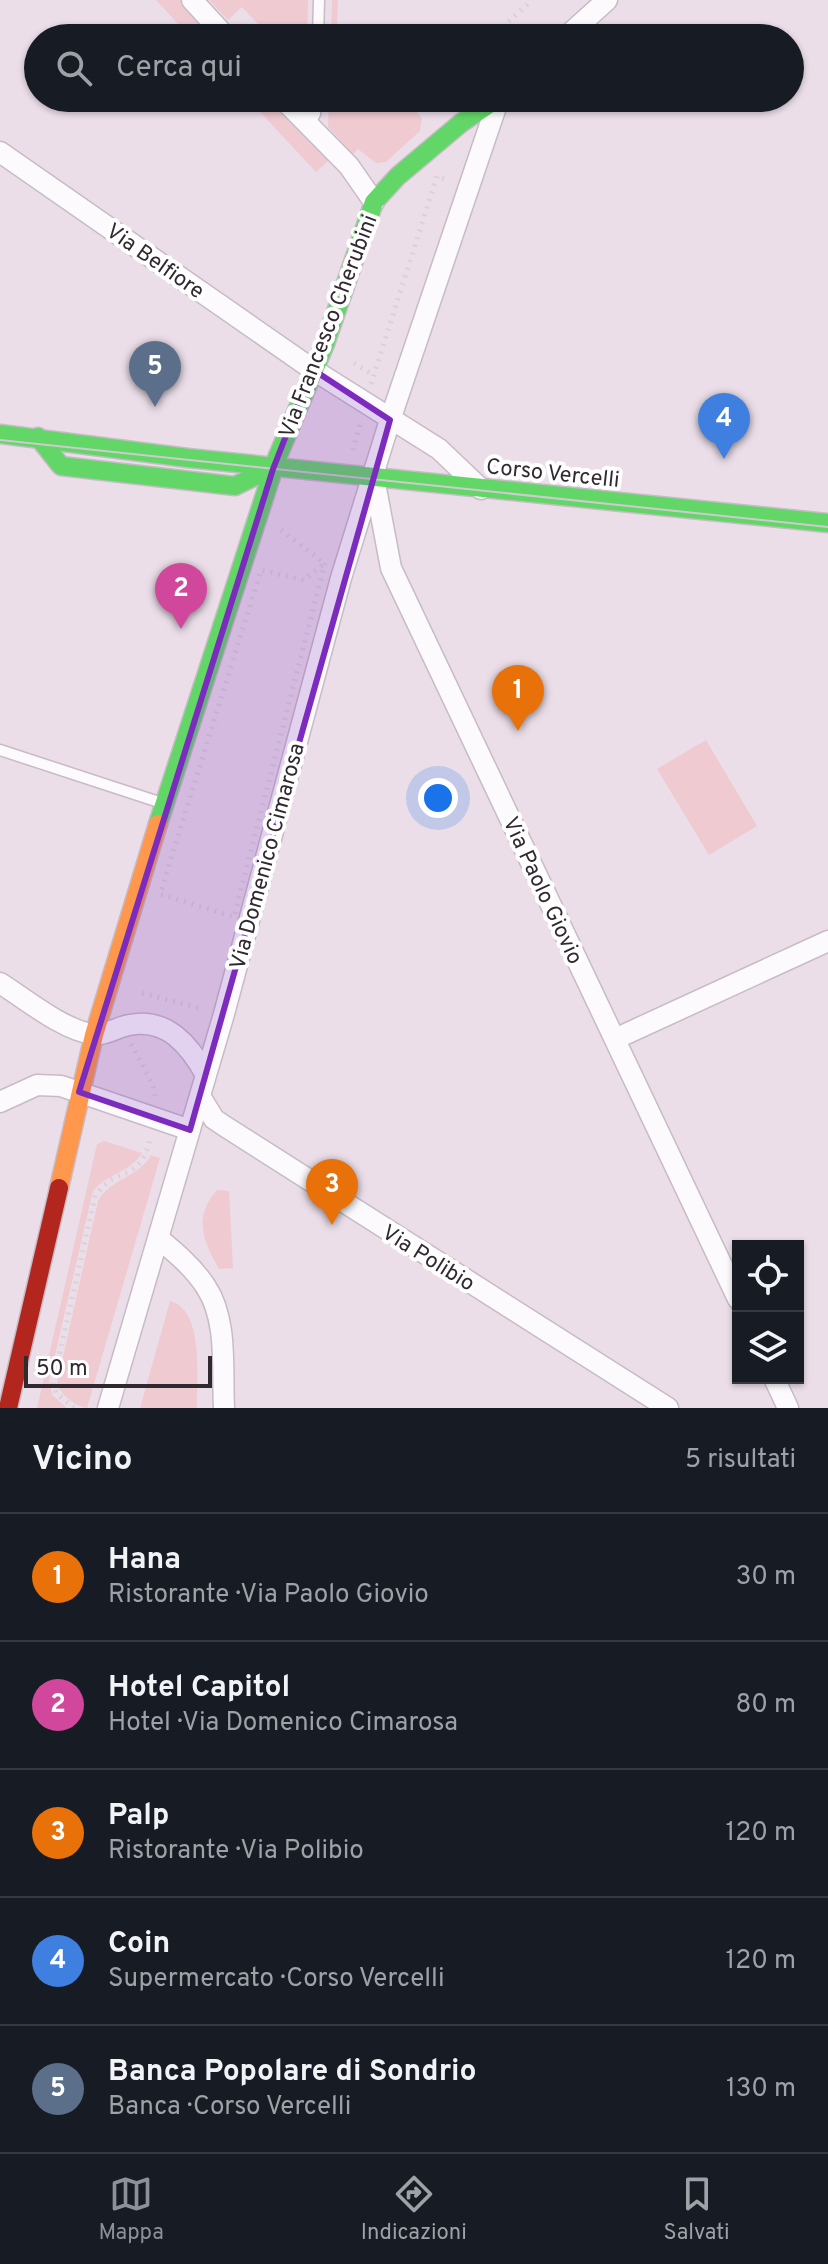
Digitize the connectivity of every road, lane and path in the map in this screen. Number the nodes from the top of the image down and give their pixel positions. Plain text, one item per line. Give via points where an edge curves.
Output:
1 (192, 0) edge
2 (319, 0) edge
3 (532, 0) edge
4 (607, 0) edge
5 (214, 24) edge
6 (318, 24) edge
7 (506, 24) edge
8 (580, 24) edge
9 (295, 112) edge
10 (315, 112) edge
11 (478, 112) edge
12 (494, 112) edge
13 (308, 127) junction
14 (0, 152) edge
15 (441, 164) dead end
16 (374, 202) junction
17 (354, 363) dead end
18 (312, 369) junction
19 (370, 373) dead end
20 (368, 393) dead end
21 (0, 417) edge
22 (361, 419) dead end
23 (390, 420) junction
24 (95, 427) dead end
25 (43, 429) junction
26 (0, 434) edge
27 (355, 443) dead end
28 (118, 451) junction
29 (274, 467) junction
30 (373, 474) junction
31 (481, 489) junction
32 (828, 523) edge
33 (291, 538) dead end
34 (325, 563) dead end
35 (261, 570) dead end
36 (0, 750) edge
37 (164, 804) junction
38 (234, 917) dead end
39 (828, 941) edge
40 (0, 983) edge
41 (142, 993) dead end
42 (213, 1012) dead end
43 (94, 1035) junction
44 (615, 1039) junction
45 (131, 1043) dead end
46 (206, 1075) junction
47 (79, 1092) junction
48 (200, 1096) junction
49 (156, 1098) dead end
50 (0, 1102) edge
51 (190, 1130) junction
52 (147, 1150) dead end
53 (158, 1238) junction
54 (732, 1286) edge
55 (777, 1384) edge
56 (8, 1408) edge
57 (74, 1408) edge
58 (108, 1408) edge
59 (224, 1408) edge
60 (668, 1408) edge
61 (788, 1408) edge

1 - 5 street
2 - 6 lane
3 - 7 path
4 - 8 street
9 - 13 street
10 - 13 lane
11 - 16 street, Via Francesco Cherubini
12 - 23 street, Via Francesco Cherubini
13 - 16 street via 349,166
14 - 18 street, Via Belfiore
15 - 20 path
16 - 18 street, Via Francesco Cherubini
17 - 19 path
18 - 23 street, Via Belfiore
18 - 29 street, Via Francesco Cherubini
21 - 25 street, Corso Vercelli
22 - 27 path
23 - 30 street, Via Francesco Cherubini
23 - 31 street, Via Belfiore via 439,449
24 - 28 street
25 - 26 street, Corso Vercelli
25 - 28 street, Corso Vercelli
25 - 29 street via 61,466 235,486
28 - 29 street, Corso Vercelli
29 - 30 street, Corso Vercelli
29 - 37 street
30 - 31 street, Corso Vercelli
30 - 44 street, Via Paolo Giovio via 391,568
30 - 46 street, Via Domenico Cimarosa
31 - 32 street, Corso Vercelli
33 - 34 path
35 - 38 path, Via Domenico Cimarosa via 160,894
36 - 37 lane
37 - 43 street
39 - 44 street
40 - 43 street
41 - 42 path
43 - 46 street via 132,1024 158,1026 193,1051
43 - 47 street
44 - 54 street, Via Paolo Giovio
45 - 49 path
46 - 48 street, Via Domenico Cimarosa
47 - 50 street via 44,1084
47 - 51 street
47 - 56 street
48 - 51 street, Via Domenico Cimarosa
48 - 60 street, Via Polibio via 214,1119 226,1127
51 - 53 street, Via Domenico Cimarosa
52 - 57 path via 141,1163 107,1183 95,1197 53,1383 57,1394
53 - 58 street, Via Domenico Cimarosa
53 - 59 street via 206,1286 213,1303 220,1324
55 - 61 street

